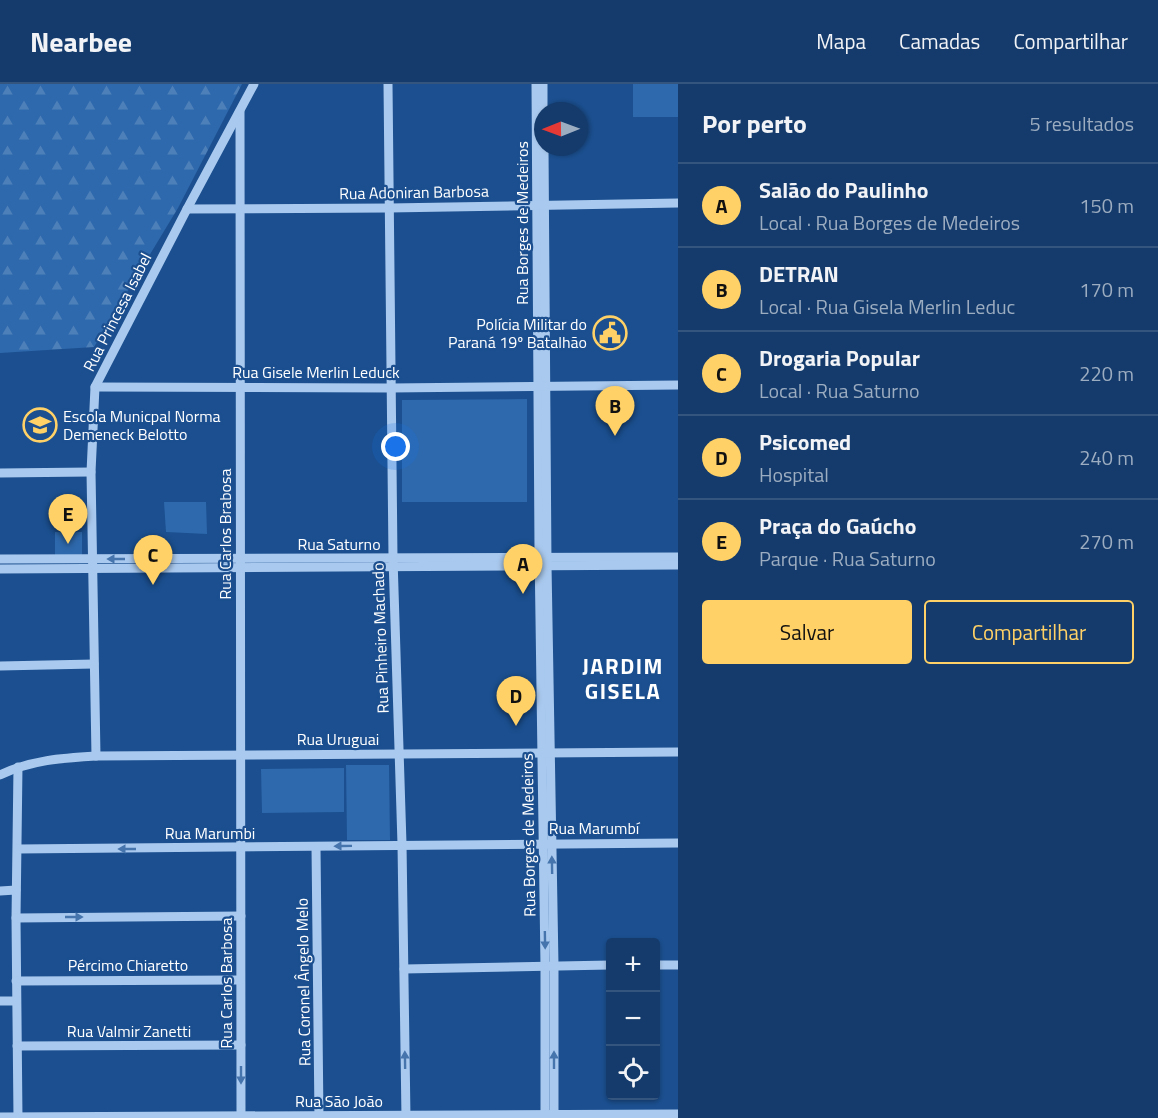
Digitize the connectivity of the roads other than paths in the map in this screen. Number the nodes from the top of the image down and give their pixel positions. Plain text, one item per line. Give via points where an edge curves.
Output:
1 (254, 84) edge
2 (388, 84) edge
3 (536, 84) edge
4 (543, 84) edge
5 (543, 102) edge
6 (240, 112) junction
7 (544, 156) edge
8 (678, 203) edge
9 (541, 205) junction
10 (239, 208) junction
11 (389, 208) junction
12 (186, 209) junction
13 (678, 385) edge
14 (240, 386) junction
15 (541, 386) junction
16 (95, 387) junction
17 (391, 388) junction
18 (91, 472) junction
19 (0, 473) edge
20 (678, 557) edge
21 (0, 559) edge
22 (393, 562) junction
23 (543, 562) junction
24 (240, 563) junction
25 (92, 564) junction
26 (678, 565) edge
27 (0, 569) edge
28 (94, 664) junction
29 (0, 666) edge
30 (678, 752) edge
31 (240, 754) junction
32 (399, 755) junction
33 (546, 755) junction
34 (96, 756) junction
35 (18, 767) junction
36 (0, 775) edge
37 (547, 843) junction
38 (678, 843) edge
39 (402, 844) junction
40 (316, 847) junction
41 (241, 848) junction
42 (18, 849) junction
43 (16, 890) junction
44 (0, 891) edge
45 (241, 916) junction
46 (16, 918) junction
47 (678, 964) edge
48 (606, 965) edge
49 (660, 965) edge
50 (550, 966) junction
51 (404, 969) junction
52 (240, 980) junction
53 (16, 981) junction
54 (0, 1001) edge
55 (16, 1001) junction
56 (241, 1045) junction
57 (17, 1046) junction
58 (678, 1114) edge
59 (549, 1116) edge
60 (0, 1117) edge
61 (241, 1117) edge
62 (319, 1117) edge
63 (406, 1117) edge
64 (18, 1118) edge

1 - 6 street, Rua Princesa Isabel
2 - 11 street, Rua Pinheiro Machado
3 - 9 street, Rua Borges de Medeiros
4 - 5 street
6 - 10 street, Rua Carlos Brabosa
6 - 12 street, Rua Princesa Isabel
7 - 9 street, Rua Borges de Medeiros
8 - 9 street, Rua Adoniran Barbosa
9 - 11 street, Rua Adoniran Barbosa
9 - 15 street, Rua Borges de Medeiros
10 - 11 street, Rua Adoniran Barbosa
10 - 12 street, Rua Adoniran Barbosa
10 - 14 street, Rua Carlos Brabosa
11 - 17 street, Rua Pinheiro Machado
12 - 16 street, Rua Princesa Isabel
13 - 15 street, Rua Gisele Merlin Leduck
14 - 16 street, Rua Gisele Merlin Leduck
14 - 17 street, Rua Gisele Merlin Leduck
14 - 24 street, Rua Carlos Brabosa
15 - 17 street, Rua Gisele Merlin Leduck
15 - 23 street, Rua Borges de Medeiros
16 - 18 street, Rua Princesa Isabel
17 - 22 street, Rua Pinheiro Machado
18 - 19 street
18 - 25 street, Rua Princesa Isabel
20 - 23 street, Rua Saturno
21 - 25 street, Rua Saturno
22 - 23 street, Rua Saturno
22 - 24 street, Rua Saturno
22 - 32 street, Rua Pinheiro Machado
23 - 26 street, Rua Saturno
23 - 33 street, Rua Borges de Medeiros
24 - 25 street, Rua Saturno
24 - 31 street, Rua Carlos Brabosa
25 - 27 street, Rua Saturno
25 - 28 street, Rua Princesa Isabel
28 - 29 street
28 - 34 street, Rua Princesa Isabel
30 - 33 street, Rua Uruguai
31 - 32 street, Rua Uruguai
31 - 34 street, Rua Uruguai
31 - 41 street, Rua Carlos Brabosa
32 - 33 street, Rua Uruguai
32 - 39 street, Rua Pinheiro Machado
33 - 37 street, Rua Borges de Medeiros
34 - 35 street, Rua Uruguai via 57,758
35 - 36 street, Rua Uruguai
35 - 42 street
37 - 38 street, Rua Marumbí
37 - 39 street, Rua Marumbí
37 - 50 street, Rua Borges de Medeiros
39 -> 40 street, Rua Marumbi
39 - 51 street, Rua Pinheiro Machado
40 - 41 street, Rua Marumbi
40 - 62 street, Rua Coronel Ângelo Melo
41 -> 42 street, Rua Marumbi
41 - 45 street, Rua Carlos Barbosa
42 - 43 street
43 - 44 street
43 - 46 street
46 -> 45 street
45 - 52 street, Rua Carlos Barbosa
46 - 53 street
47 - 49 street
48 - 50 street
50 - 51 street
50 - 59 street, Rua Borges de Medeiros
63 -> 51 street, Rua Pinheiro Machado
52 - 53 street, Pércimo Chiaretto
52 - 56 street, Rua Carlos Barbosa
53 - 55 street
54 - 55 street
55 - 57 street
56 - 57 street, Rua Valmir Zanetti
56 -> 61 street, Rua Carlos Barbosa
57 - 64 street
58 - 59 street, Rua São João
59 - 63 street, Rua São João
60 - 64 street, Rua São João
61 - 62 street, Rua São João
61 - 64 street, Rua São João
62 - 63 street, Rua São João

